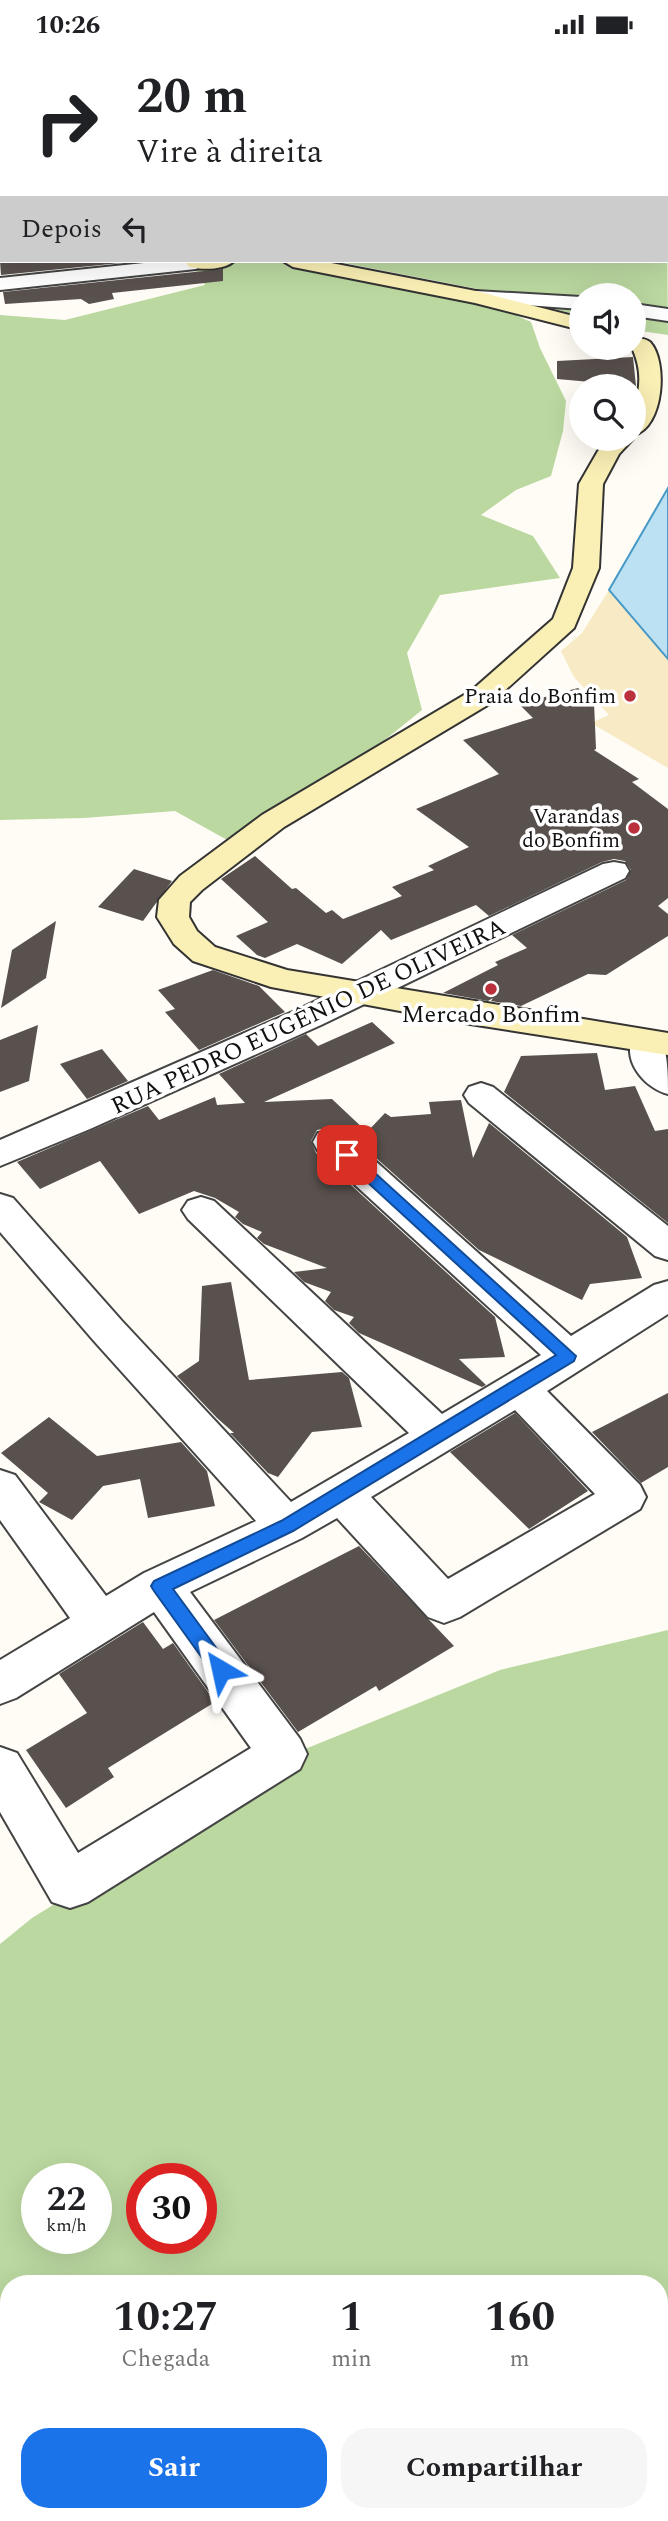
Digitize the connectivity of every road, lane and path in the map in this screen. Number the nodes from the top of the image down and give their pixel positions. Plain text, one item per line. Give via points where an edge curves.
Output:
1 (186, 263) edge
2 (303, 263) edge
3 (0, 284) edge
4 (476, 297) junction
5 (569, 302) edge
6 (646, 312) edge
7 (668, 315) edge
8 (569, 321) edge
9 (646, 354) edge
10 (646, 414) edge
11 (609, 451) edge
12 (614, 871) dead end
13 (363, 993) junction
14 (658, 1042) edge
15 (668, 1083) edge
16 (481, 1095) dead end
17 (331, 1142) dead end
18 (0, 1154) edge
19 (0, 1207) edge
20 (201, 1210) dead end
21 (668, 1246) edge
22 (668, 1295) edge
23 (568, 1356) junction
24 (519, 1388) junction
25 (438, 1435) junction
26 (0, 1487) edge
27 (341, 1494) junction
28 (287, 1526) junction
29 (160, 1586) junction
30 (100, 1623) junction
31 (0, 1684) edge
32 (0, 1768) edge

1 - 3 street
2 - 4 main road
4 - 5 street
4 - 8 main road
6 - 7 street
9 - 10 main road via 651,363 652,396
11 - 13 main road via 591,484 586,568 565,622 481,697 273,821 175,900 173,917 185,937 204,954 283,980
12 - 13 street, RUA PEDRO EUGÊNIO DE OLIVEIRA
13 - 14 main road
13 - 18 street, RUA PEDRO EUGÊNIO DE OLIVEIRA
14 - 15 street via 650,1066
16 - 21 street
17 - 23 street
19 - 28 street
20 - 25 street
22 - 23 street
23 - 24 street
24 - 25 street
24 - 27 street via 625,1497 444,1604
25 - 27 street
26 - 30 street
27 - 28 street
28 - 29 street
29 - 30 street
29 - 32 street via 282,1753 70,1885
30 - 31 street

